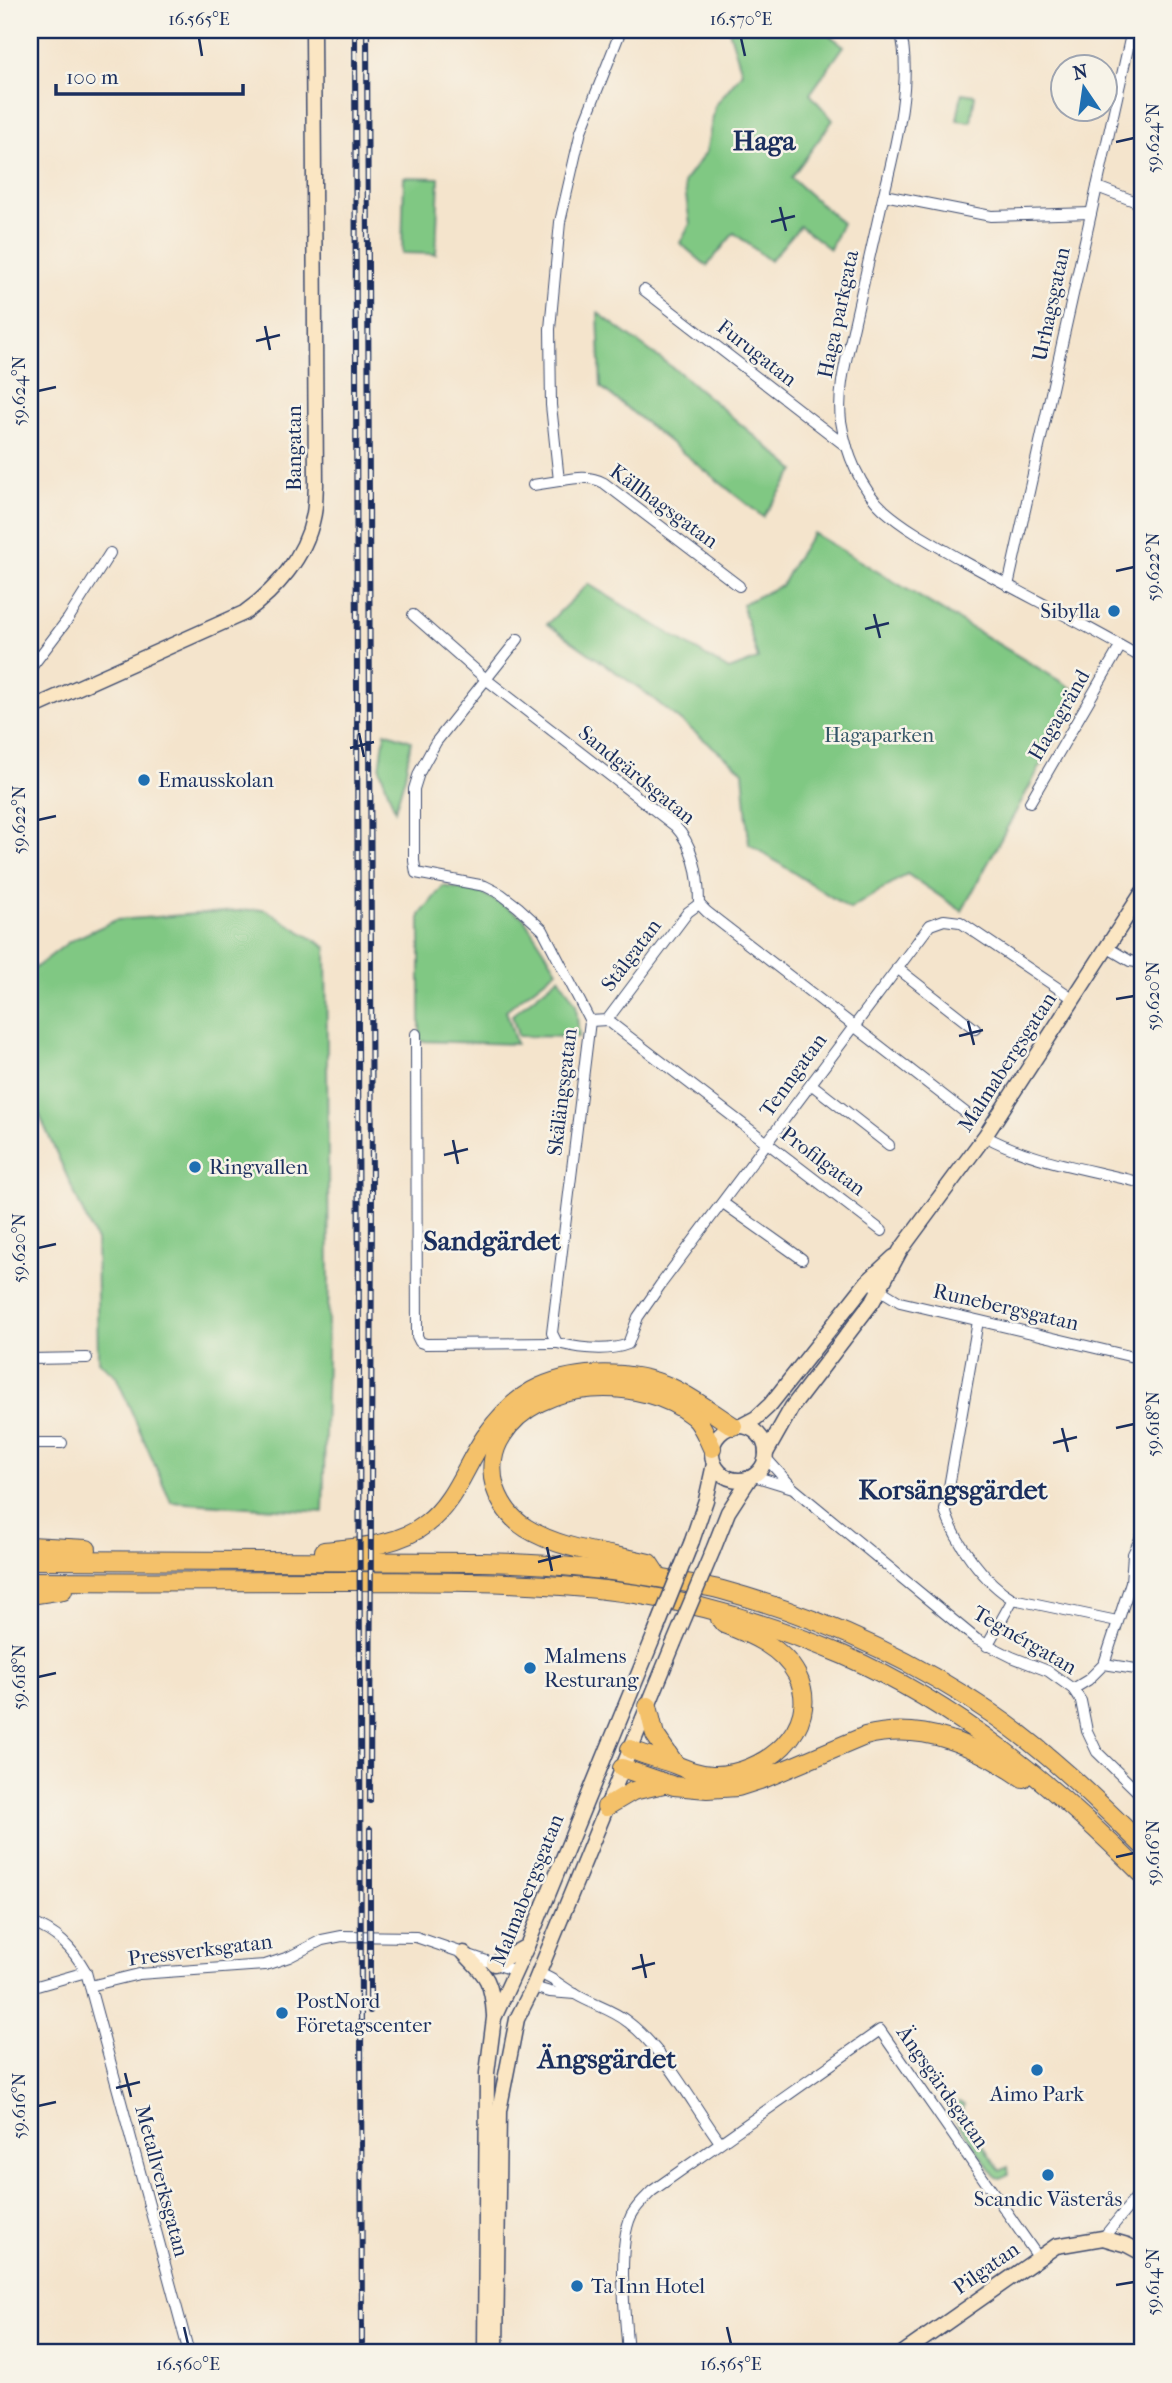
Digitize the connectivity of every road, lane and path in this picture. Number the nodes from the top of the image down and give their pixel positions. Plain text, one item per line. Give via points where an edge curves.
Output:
1 (313, 30) edge
2 (621, 30) edge
3 (900, 30) edge
4 (1132, 30) edge
5 (1097, 187) junction
6 (884, 195) junction
7 (1142, 204) edge
8 (1091, 213) junction
9 (644, 290) dead end
10 (847, 447) junction
11 (559, 481) junction
12 (533, 485) dead end
13 (110, 553) dead end
14 (739, 586) dead end
15 (1008, 586) junction
16 (413, 615) dead end
17 (1142, 638) edge
18 (518, 639) dead end
19 (1120, 647) junction
20 (1140, 656) edge
21 (30, 669) edge
22 (487, 680) junction
23 (32, 704) edge
24 (1030, 802) dead end
25 (1142, 893) edge
26 (699, 904) junction
27 (1108, 948) junction
28 (1142, 963) edge
29 (897, 968) junction
30 (1074, 999) junction
31 (607, 1020) junction
32 (590, 1021) junction
33 (852, 1026) junction
34 (975, 1029) dead end
35 (416, 1034) dead end
36 (811, 1083) junction
37 (966, 1113) dead end
38 (985, 1136) junction
39 (767, 1143) junction
40 (889, 1145) dead end
41 (1142, 1183) edge
42 (723, 1203) junction
43 (882, 1231) dead end
44 (900, 1251) junction
45 (802, 1259) dead end
46 (867, 1282) junction
47 (880, 1290) junction
48 (978, 1321) junction
49 (557, 1343) junction
50 (87, 1358) dead end
51 (30, 1359) edge
52 (1142, 1359) edge
53 (737, 1426) junction
54 (30, 1443) edge
55 (62, 1443) dead end
56 (713, 1456) junction
57 (766, 1456) junction
58 (752, 1477) junction
59 (793, 1488) junction
60 (1142, 1535) edge
61 (30, 1546) edge
62 (30, 1560) edge
63 (138, 1560) junction
64 (302, 1560) junction
65 (659, 1578) junction
66 (30, 1581) edge
67 (122, 1581) junction
68 (30, 1595) edge
69 (1013, 1599) junction
70 (714, 1610) junction
71 (1117, 1621) junction
72 (987, 1646) junction
73 (1104, 1664) junction
74 (1142, 1670) edge
75 (1073, 1689) junction
76 (648, 1706) junction
77 (610, 1742) junction
78 (630, 1749) junction
79 (603, 1762) junction
80 (675, 1764) junction
81 (622, 1769) junction
82 (666, 1784) junction
83 (1142, 1796) edge
84 (606, 1807) junction
85 (1142, 1845) edge
86 (1115, 1847) junction
87 (1142, 1874) edge
88 (30, 1922) edge
89 (527, 1946) junction
90 (464, 1954) junction
91 (494, 1964) junction
92 (516, 1971) junction
93 (86, 1972) junction
94 (538, 1973) junction
95 (90, 1986) junction
96 (533, 1987) junction
97 (30, 1988) edge
98 (575, 1994) junction
99 (495, 2018) junction
100 (720, 2142) junction
101 (1142, 2190) edge
102 (1103, 2238) junction
103 (1142, 2253) edge
104 (1038, 2257) junction
105 (628, 2352) edge
106 (188, 2353) edge
107 (485, 2353) edge
108 (496, 2353) edge
109 (903, 2353) edge

1 - 23 main road, Bangatan via 316,485 313,518 302,548 285,576 244,613
2 - 11 street via 581,131 560,222 550,329
3 - 6 street, Haga parkgata via 905,78
4 - 5 street, Urhagsgatan
5 - 7 street
5 - 8 street, Urhagsgatan
6 - 8 street via 991,216
6 - 10 street, Haga parkgata via 842,377 841,420
8 - 15 street, Urhagsgatan
9 - 10 street, Furugatan
10 - 15 street, Haga parkgata via 866,488 883,509 910,530
11 - 12 street
11 - 14 street, Källhagsgatan via 587,477 604,483
13 - 21 street
15 - 19 street, Haga parkgata
16 - 22 street, Sandgärdsgatan
17 - 20 street
18 - 22 street, Skälängsgatan
19 - 20 street, Haga parkgata
19 - 24 street, Hagagränd
22 - 26 street, Sandgärdsgatan via 687,838
22 - 32 street, Skälängsgatan via 436,742 419,773 414,789 416,873 485,886 533,919
25 - 27 main road, Malmabergsgatan
26 - 31 street, Stålgatan via 688,912
26 - 33 street
27 - 28 street
27 - 30 main road, Malmabergsgatan
29 - 30 street, Tenngatan via 930,925 944,920 960,922
29 - 33 street, Tenngatan
29 - 34 street
30 - 38 main road, Malmabergsgatan
31 - 32 street, Stålgatan
31 - 39 street, Profilgatan
32 - 49 street, Skälängsgatan via 552,1332
33 - 36 street, Tenngatan
33 - 37 street
35 - 49 street via 419,1342
36 - 39 street, Tenngatan
36 - 40 street
38 - 41 street via 1004,1147
38 - 44 main road, Malmabergsgatan
39 - 42 street, Tenngatan
39 - 43 street, Profilgatan
42 - 45 street
42 - 49 street, Tenngatan via 638,1317 628,1344 618,1348
44 - 46 main road, Malmabergsgatan
44 - 47 main road, Malmabergsgatan
46 - 47 street, Runebergsgatan
46 - 53 main road, Malmabergsgatan via 770,1405
47 - 48 street, Runebergsgatan via 900,1303
47 - 57 main road, Malmabergsgatan via 792,1407
48 - 52 street, Runebergsgatan
48 - 69 street via 945,1510 949,1525 984,1575
50 - 51 street
53 - 56 main road via 716,1438
53 - 57 main road via 762,1437
53 - 64 highway via 680,1393 642,1378 583,1376 552,1383 532,1391 499,1418 449,1500 427,1524 394,1540 323,1551
54 - 55 street
56 - 58 main road via 724,1476 734,1480
56 - 65 highway via 698,1421 680,1408 621,1389 558,1393 525,1409 498,1442 493,1481 510,1516 548,1539 647,1562
56 - 77 main road, Malmabergsgatan, bridge via 706,1500 692,1541
57 - 58 main road
57 - 59 street, Tegnérgatan
58 - 59 street, Tegnérgatan
58 - 76 main road, Malmabergsgatan, bridge via 728,1512
59 - 72 street, Tegnérgatan
60 - 71 street, Tegnérgatan
61 - 63 highway via 104,1550
62 - 63 highway
63 - 64 highway
64 - 65 highway via 549,1564
65 - 85 highway via 721,1590 812,1619 936,1678 1011,1728
66 - 67 highway
67 - 68 highway
67 - 70 highway via 538,1584 639,1594
69 - 71 street
69 - 72 street
70 - 80 highway via 724,1624 757,1638 782,1656 797,1675 802,1706 799,1721 782,1748 746,1770 714,1775
70 - 86 highway via 843,1655 938,1706 1023,1765
71 - 73 street, Tegnérgatan
72 - 75 street, Tegnérgatan via 1048,1671
73 - 74 street
73 - 75 street
75 - 83 street, Tegnérgatan via 1097,1752
76 - 78 main road, Malmabergsgatan
76 - 80 highway via 656,1735
77 - 78 main road
77 - 79 main road, Malmabergsgatan
78 - 80 highway
78 - 81 main road, Malmabergsgatan
79 - 81 main road
79 - 89 main road, Malmabergsgatan
81 - 82 highway
81 - 84 main road, Malmabergsgatan
82 - 84 highway via 633,1791
82 - 86 highway via 737,1787 865,1736 919,1732 946,1738 995,1760 1035,1788 1098,1846
84 - 94 main road, Malmabergsgatan
86 - 87 highway
88 - 93 street, Metallverksgatan via 67,1943
89 - 91 main road
89 - 92 main road, Malmabergsgatan
90 - 91 street, Pressverksgatan
90 - 95 street, Pressverksgatan via 416,1937 342,1936 265,1965 139,1974
90 - 99 main road via 493,1992
91 - 92 street, Pressverksgatan
92 - 94 main road
92 - 96 main road
92 - 99 main road, Malmabergsgatan
93 - 95 street, Metallverksgatan
93 - 97 street
94 - 96 main road, Malmabergsgatan
94 - 98 street via 556,1979
95 - 106 street, Metallverksgatan
96 - 98 street
96 - 108 main road, Malmabergsgatan via 517,2019 499,2111
98 - 100 street via 629,2022 663,2060
99 - 107 main road, Malmabergsgatan via 487,2073
100 - 104 street, Ängsgärdsgatan via 880,2030
100 - 105 street, Ängsgärdsgatan via 652,2191 632,2213 625,2246
101 - 102 street
102 - 103 main road
102 - 104 main road, Pilgatan via 1056,2246
104 - 109 main road, Pilgatan

